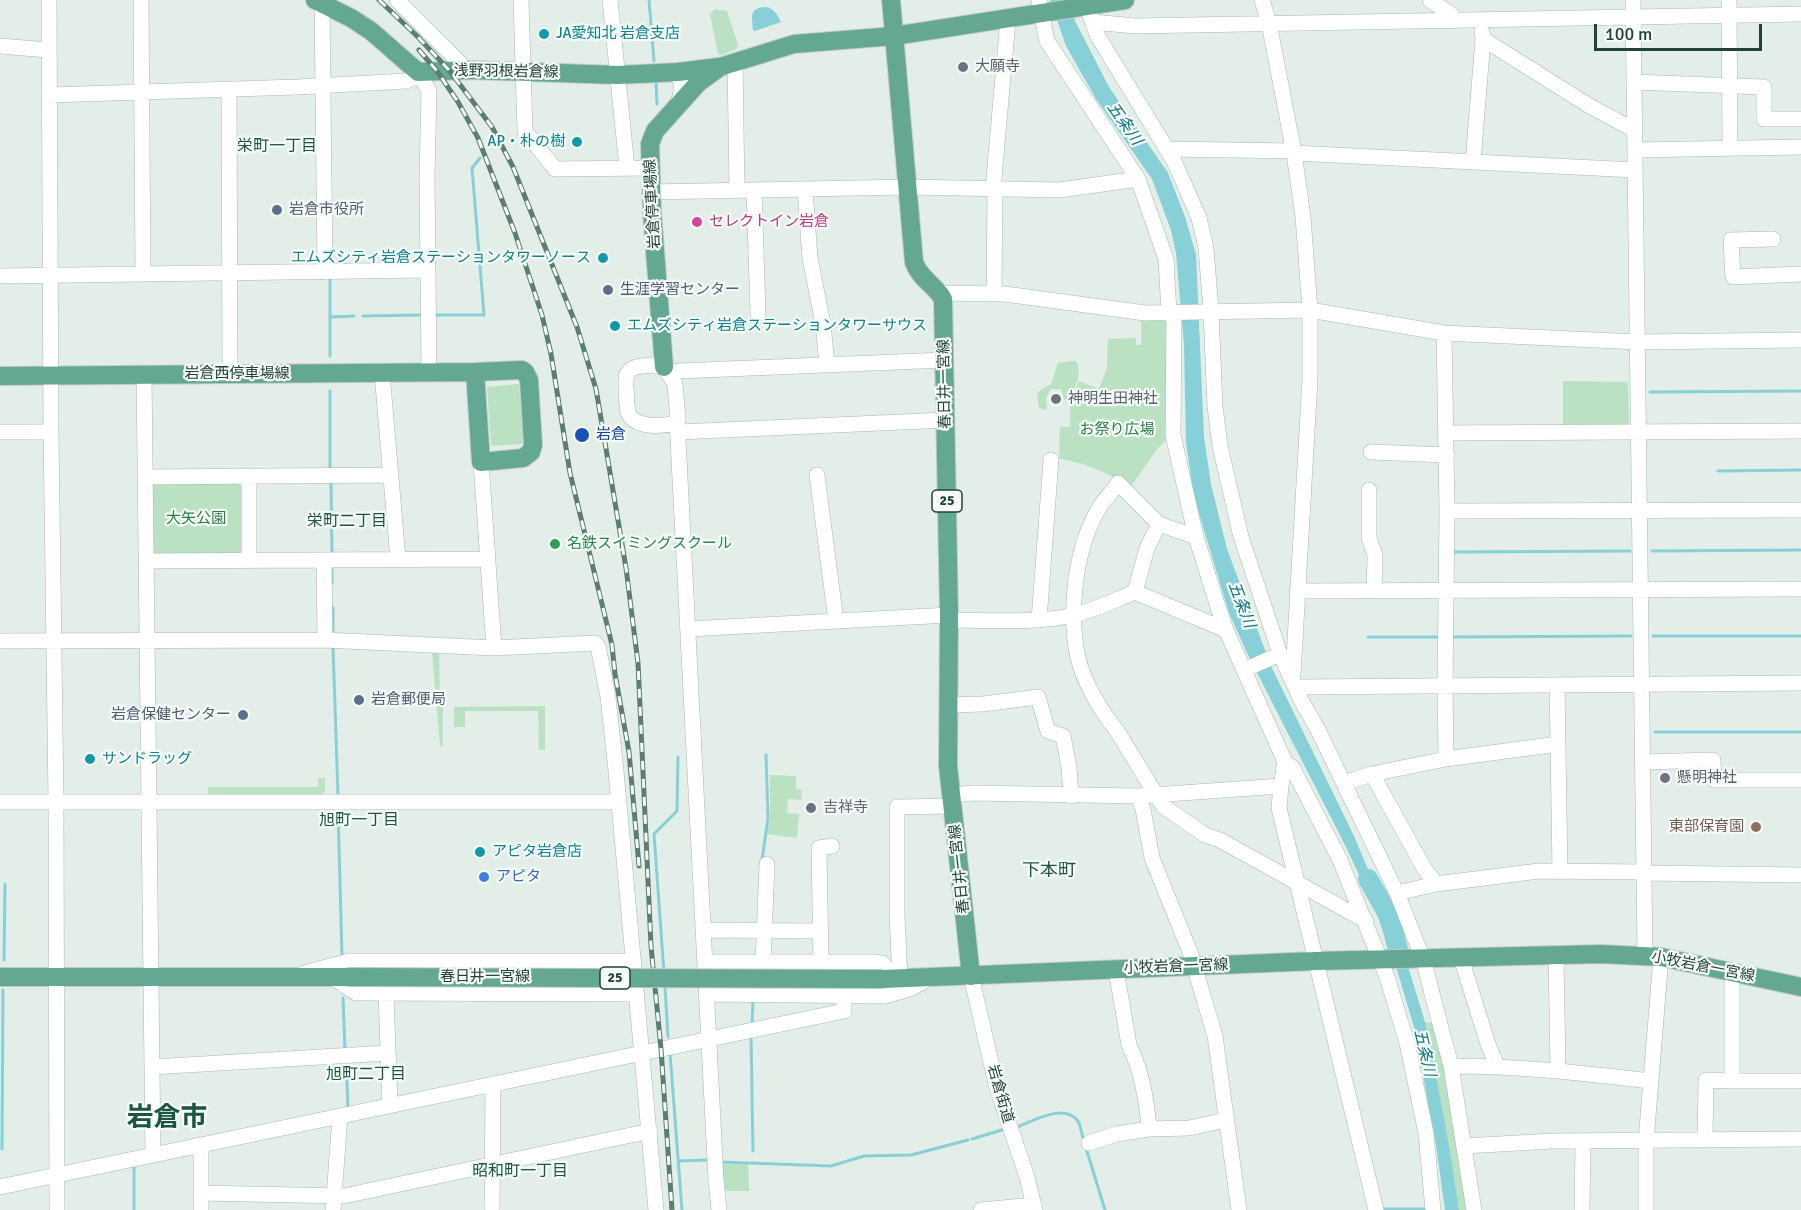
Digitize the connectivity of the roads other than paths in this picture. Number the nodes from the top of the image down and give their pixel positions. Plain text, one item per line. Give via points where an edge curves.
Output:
1 (48, 0) edge
2 (141, 0) edge
3 (397, 0) edge
4 (520, 0) edge
5 (610, 0) edge
6 (891, 0) edge
7 (1125, 0) edge
8 (1262, 0) edge
9 (1430, 0) edge
10 (1633, 0) edge
11 (1729, 0) edge
12 (319, 2) edge
13 (1040, 7) edge
14 (1088, 9) edge
15 (1801, 14) edge
16 (1729, 16) junction
17 (1634, 18) junction
18 (1008, 20) junction
19 (1480, 20) junction
20 (1453, 21) junction
21 (1269, 23) junction
22 (894, 36) junction
23 (1483, 39) junction
24 (0, 46) edge
25 (48, 50) junction
26 (728, 64) junction
27 (467, 70) junction
28 (524, 71) junction
29 (418, 72) junction
30 (678, 72) junction
31 (618, 75) junction
32 (1634, 82) junction
33 (323, 86) junction
34 (1729, 86) junction
35 (229, 90) junction
36 (142, 93) junction
37 (49, 95) junction
38 (678, 104) junction
39 (1801, 119) edge
40 (1634, 130) junction
41 (1801, 147) edge
42 (1730, 148) junction
43 (1167, 149) junction
44 (1635, 150) junction
45 (1294, 152) junction
46 (1473, 162) junction
47 (627, 168) junction
48 (650, 168) junction
49 (1635, 170) junction
50 (1138, 180) junction
51 (907, 187) junction
52 (805, 189) junction
53 (994, 189) junction
54 (737, 190) junction
55 (754, 190) junction
56 (651, 192) junction
57 (1773, 239) dead end
58 (428, 270) junction
59 (325, 272) junction
60 (230, 273) junction
61 (143, 274) junction
62 (1801, 274) edge
63 (51, 275) junction
64 (0, 276) edge
65 (939, 293) junction
66 (994, 294) junction
67 (1310, 310) junction
68 (1211, 311) junction
69 (1171, 312) junction
70 (758, 314) dead end
71 (1444, 333) junction
72 (1801, 340) edge
73 (1638, 342) junction
74 (945, 360) junction
75 (826, 365) junction
76 (667, 371) junction
77 (475, 372) junction
78 (382, 373) junction
79 (429, 373) junction
80 (144, 374) junction
81 (230, 374) junction
82 (51, 375) junction
83 (0, 376) edge
84 (946, 420) junction
85 (678, 426) junction
86 (1801, 431) edge
87 (0, 432) edge
88 (51, 432) junction
89 (1639, 432) junction
90 (1446, 433) junction
91 (1371, 452) dead end
92 (1447, 454) junction
93 (1051, 460) dead end
94 (481, 462) junction
95 (817, 475) dead end
96 (249, 476) junction
97 (391, 476) junction
98 (145, 477) junction
99 (1369, 490) dead end
100 (1640, 510) junction
101 (1801, 510) edge
102 (1447, 511) junction
103 (1159, 524) junction
104 (1196, 537) junction
105 (398, 559) junction
106 (488, 559) junction
107 (249, 560) junction
108 (324, 560) junction
109 (147, 561) junction
110 (1641, 589) junction
111 (1801, 589) edge
112 (1446, 590) junction
113 (1297, 591) junction
114 (1374, 591) junction
115 (1135, 592) junction
116 (1074, 615) junction
117 (949, 617) junction
118 (1039, 620) junction
119 (836, 621) junction
120 (688, 629) junction
121 (1226, 630) junction
122 (325, 640) junction
123 (0, 641) edge
124 (55, 641) junction
125 (148, 641) junction
126 (494, 648) junction
127 (1280, 654) junction
128 (1244, 670) junction
129 (1294, 682) junction
130 (1801, 683) edge
131 (1642, 684) junction
132 (1557, 685) junction
133 (1445, 686) junction
134 (948, 705) junction
135 (1558, 744) junction
136 (1446, 759) junction
137 (1286, 762) junction
138 (1643, 762) junction
139 (1372, 774) junction
140 (1801, 780) edge
141 (1344, 783) junction
142 (1281, 786) junction
143 (1157, 795) junction
144 (1071, 796) junction
145 (1138, 796) junction
146 (953, 801) junction
147 (0, 802) edge
148 (56, 802) junction
149 (149, 802) junction
150 (619, 802) junction
151 (832, 846) dead end
152 (767, 864) dead end
153 (1560, 872) junction
154 (1644, 873) junction
155 (1801, 875) edge
156 (1298, 883) junction
157 (1436, 884) junction
158 (1397, 892) junction
159 (1366, 921) junction
160 (704, 930) junction
161 (764, 930) junction
162 (820, 931) junction
163 (1556, 956) junction
164 (1653, 956) junction
165 (1461, 958) junction
166 (1423, 959) junction
167 (1381, 960) junction
168 (634, 961) junction
169 (705, 962) junction
170 (1316, 962) junction
171 (763, 963) junction
172 (821, 963) junction
173 (1193, 967) junction
174 (1116, 970) junction
175 (1732, 972) junction
176 (0, 976) edge
177 (971, 976) junction
178 (56, 977) junction
179 (151, 977) junction
180 (289, 977) junction
181 (339, 977) junction
182 (929, 978) junction
183 (893, 979) junction
184 (1801, 987) edge
185 (386, 993) junction
186 (638, 994) junction
187 (707, 994) junction
188 (844, 996) junction
189 (709, 1039) junction
190 (388, 1053) junction
191 (643, 1053) junction
192 (1451, 1066) junction
193 (1497, 1066) junction
194 (152, 1067) junction
195 (1558, 1070) junction
196 (1732, 1080) junction
197 (1650, 1081) junction
198 (1798, 1081) dead end
199 (493, 1084) junction
200 (390, 1106) junction
201 (340, 1116) junction
202 (1226, 1120) junction
203 (1149, 1129) junction
204 (650, 1131) junction
205 (1801, 1139) edge
206 (1706, 1140) junction
207 (1646, 1141) junction
208 (1583, 1142) junction
209 (1089, 1143) dead end
210 (201, 1145) junction
211 (1464, 1146) junction
212 (153, 1155) junction
213 (493, 1164) junction
214 (57, 1175) junction
215 (0, 1187) edge
216 (201, 1193) junction
217 (333, 1204) edge
218 (1034, 1208) edge
219 (57, 1210) edge
220 (201, 1210) edge
221 (492, 1210) edge
222 (656, 1210) edge
223 (719, 1210) edge
224 (981, 1210) edge
225 (1239, 1210) edge
226 (1376, 1210) edge
227 (1433, 1210) edge
228 (1474, 1210) edge
229 (1582, 1210) edge
230 (1646, 1210) edge

1 - 25 street
2 - 36 street
3 - 27 street
4 - 28 street
5 - 31 street
6 - 22 main road
7 - 14 main road
8 - 21 street
9 - 20 street via 1452,15
10 - 17 street
11 - 16 street
12 - 29 main road via 370,31
12 - 33 street
13 - 14 main road
13 - 18 main road
13 - 50 street via 1047,41
14 - 21 street via 1136,26
14 - 43 street via 1097,35
15 - 16 street
16 - 17 street
16 - 34 street
17 - 19 street
17 - 32 street
18 - 22 main road
18 - 53 street
19 - 20 street
19 - 23 street
20 - 21 street
21 - 45 street
22 - 26 main road, 岩倉停車場線 via 794,44
22 - 51 main road
23 - 40 street
23 - 46 street
24 - 25 street
25 - 37 street
26 - 30 main road, 浅野羽根岩倉線
26 - 38 main road, 岩倉停車場線 via 698,83
26 - 54 street
27 - 28 main road, 浅野羽根岩倉線
27 - 29 main road, 浅野羽根岩倉線
28 - 31 main road, 浅野羽根岩倉線
28 - 47 street via 525,131 555,169
29 - 33 street via 406,81
29 - 58 street via 429,91
30 - 31 main road, 浅野羽根岩倉線
30 - 38 street via 682,88
31 - 47 street
32 - 34 street
32 - 40 street
33 - 35 street
33 - 59 street
34 - 39 street via 1764,87 1764,119
34 - 42 street
35 - 36 street
35 - 60 street
36 - 37 street
36 - 61 street
37 - 63 street
38 - 48 main road, 岩倉停車場線 via 655,131 650,144
40 - 44 street
41 - 42 street
42 - 44 street
43 - 45 street
43 - 68 street via 1199,218 1206,248
44 - 49 street
45 - 46 street
45 - 67 street
46 - 49 street
47 - 48 street
48 - 56 main road, 岩倉停車場線
49 - 73 street
50 - 53 street via 1060,190
50 - 69 street via 1166,258
51 - 52 street
51 - 53 street
51 - 65 main road via 914,262
52 - 55 street
52 - 75 street via 810,258 823,324
53 - 66 street
54 - 55 street
54 - 56 street
55 - 70 street
56 - 76 main road, 岩倉停車場線
57 - 62 street via 1731,240 1733,277
58 - 59 street
58 - 79 street
59 - 60 street
60 - 61 street
60 - 81 street
61 - 63 street
63 - 64 street
63 - 82 street
65 - 66 street
65 - 74 main road, 春日井一宮線 / 25 via 943,299
66 - 69 street via 1145,314
67 - 68 street
67 - 71 street
67 - 113 street via 1310,379
68 - 69 street
68 - 127 street via 1220,446 1241,537
69 - 104 street via 1173,435
71 - 73 street
71 - 90 street
72 - 73 street
73 - 89 street
74 - 75 street
74 - 84 main road, 春日井一宮線 / 25
75 - 76 street
76 - 85 street via 675,384
76 - 85 street via 653,365 629,370 627,410 634,421
77 - 79 main road, 岩倉西停車場線
77 - 94 main road
77 - 94 main road, 岩倉西停車場線 via 522,370 528,376 533,445 523,458
78 - 79 main road, 岩倉西停車場線
78 - 81 main road, 岩倉西停車場線
78 - 97 street
80 - 81 main road, 岩倉西停車場線
80 - 82 main road, 岩倉西停車場線
80 - 98 street
82 - 83 main road, 岩倉西停車場線
82 - 88 street
84 - 85 street
84 - 117 main road, 春日井一宮線 / 25
85 - 120 street
86 - 89 street
87 - 88 street
88 - 124 street
89 - 90 street
89 - 100 street
90 - 92 street
91 - 92 street
92 - 102 street
93 - 118 street
94 - 106 street
95 - 119 street
96 - 97 street
96 - 98 street
96 - 107 street
97 - 105 street
98 - 109 street
99 - 114 street
100 - 101 street
100 - 102 street
100 - 110 street
102 - 112 street
103 - 104 street
103 - 115 street via 1147,548
103 - 116 street via 1118,483 1100,507 1088,536 1078,568
104 - 121 street
105 - 106 street
105 - 108 street
106 - 126 street
107 - 108 street
107 - 109 street
108 - 122 street
109 - 125 street
110 - 111 street
110 - 112 street
110 - 131 street
112 - 114 street
112 - 133 street
113 - 114 street
113 - 129 street
115 - 116 street
115 - 121 street
116 - 118 street
116 - 143 street via 1078,658 1086,679
117 - 118 street
117 - 119 street
117 - 134 main road, 春日井一宮線 / 25
119 - 120 street
120 - 160 street
121 - 128 street
122 - 125 street
122 - 126 street
123 - 124 street
124 - 125 street
124 - 148 street
125 - 149 street
126 - 150 street via 598,646 608,697
127 - 128 street
127 - 129 street
128 - 137 street
129 - 133 street
129 - 141 street
130 - 131 street
131 - 132 street
131 - 138 street
132 - 133 street
132 - 135 street
133 - 136 street
134 - 144 street via 1038,697 1048,730 1063,736
134 - 146 main road, 春日井一宮線 / 25 via 948,766
135 - 136 street
135 - 153 street
136 - 139 street
137 - 142 street
137 - 159 street via 1340,860
138 - 140 street via 1713,760 1714,780
138 - 154 street
139 - 141 street
139 - 157 street
141 - 158 street
142 - 143 street
142 - 156 street via 1279,808
143 - 145 street
143 - 156 street via 1163,806 1204,835
144 - 145 street
144 - 146 street via 974,793
145 - 173 street via 1152,858
146 - 177 main road, 春日井一宮線 / 25
146 - 183 street via 897,807
147 - 148 street
148 - 149 street
148 - 178 street
149 - 150 street
149 - 179 street
150 - 168 street
151 - 162 street via 819,848
152 - 161 street
153 - 154 street
153 - 157 street via 1539,871
154 - 155 street
154 - 164 street
156 - 159 street
156 - 170 street
157 - 158 street
158 - 166 street
159 - 167 street
160 - 161 street
160 - 169 street
161 - 162 street
161 - 171 street
162 - 172 street
163 - 164 main road, 小牧岩倉一宮線
163 - 165 main road, 小牧岩倉一宮線
163 - 195 street
164 - 175 main road, 小牧岩倉一宮線
164 - 197 street
165 - 166 main road, 小牧岩倉一宮線
165 - 193 street
166 - 167 main road, 小牧岩倉一宮線
166 - 192 street
167 - 170 main road, 小牧岩倉一宮線
167 - 227 street via 1414,1074 1426,1133
168 - 180 street via 349,961
168 - 186 street
169 - 171 street
169 - 187 street
170 - 173 main road, 小牧岩倉一宮線
170 - 226 street
171 - 172 street
172 - 183 street via 882,963
173 - 174 main road, 小牧岩倉一宮線
173 - 202 street via 1220,1058
174 - 177 main road, 小牧岩倉一宮線
174 - 203 street
175 - 184 main road, 小牧岩倉一宮線
175 - 196 street
176 - 178 main road, 春日井一宮線 / 25
177 - 182 main road, 春日井一宮線 / 25
177 - 218 street, 岩倉街道 via 997,1088
178 - 179 main road, 春日井一宮線 / 25
178 - 214 street
179 - 180 main road, 春日井一宮線 / 25
179 - 194 street
180 - 181 main road, 春日井一宮線 / 25
181 - 183 main road, 春日井一宮線 / 25, bridge
181 - 185 street via 356,993
182 - 183 main road, 春日井一宮線 / 25
182 - 188 street via 885,996
185 - 186 street
185 - 190 street
186 - 191 street
187 - 188 street
187 - 189 street
188 - 189 street via 844,1011
189 - 191 street
189 - 223 street
190 - 194 street
190 - 200 street
191 - 199 street
191 - 204 street
192 - 193 street
192 - 211 street
193 - 195 street
194 - 212 street
195 - 197 street
196 - 198 street
196 - 206 street via 1706,1080
197 - 207 street
199 - 200 street
199 - 213 street
200 - 201 street
201 - 210 street
201 - 217 street
202 - 203 street via 1189,1128
202 - 225 street
203 - 209 street
204 - 213 street
204 - 222 street
205 - 206 street
206 - 207 street
207 - 208 street
207 - 230 street
208 - 211 street
208 - 229 street
210 - 212 street
210 - 216 street
211 - 228 street
212 - 214 street
213 - 217 street
213 - 221 street
214 - 215 street
214 - 219 street
216 - 217 street
216 - 220 street
218 - 224 street

